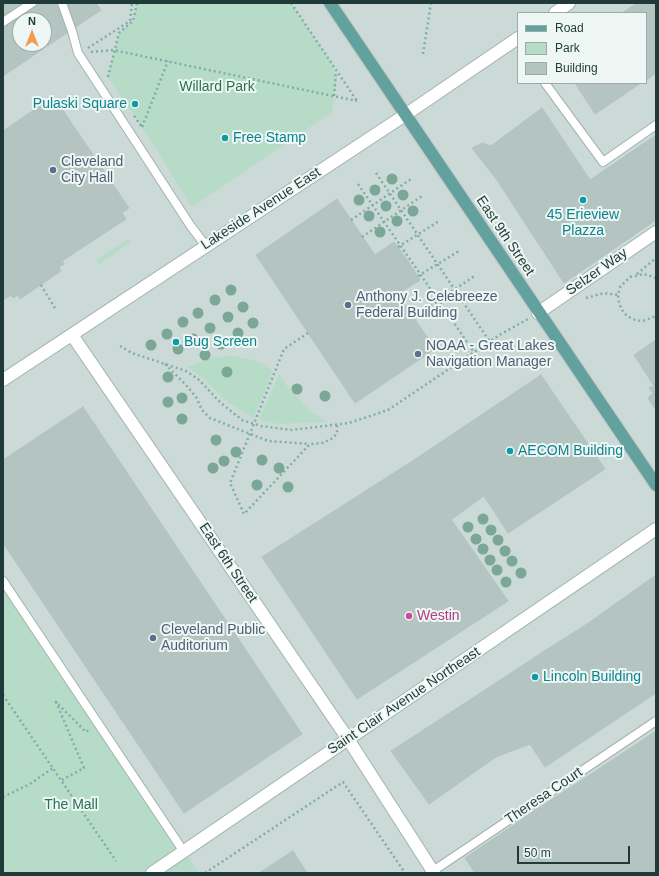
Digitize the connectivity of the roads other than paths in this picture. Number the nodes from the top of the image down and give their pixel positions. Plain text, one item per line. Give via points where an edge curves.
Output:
1 (32, 3) edge
2 (62, 3) edge
3 (330, 3) edge
4 (569, 3) edge
5 (556, 12) edge
6 (3, 22) edge
7 (517, 42) edge
8 (546, 84) edge
9 (405, 115) junction
10 (656, 126) edge
11 (656, 232) edge
12 (205, 245) junction
13 (538, 313) junction
14 (72, 335) junction
15 (3, 380) edge
16 (656, 485) edge
17 (656, 529) edge
18 (3, 581) edge
19 (656, 721) edge
20 (348, 739) junction
21 (184, 852) junction
22 (434, 872) edge
23 (152, 873) edge

1 - 6 lane
2 - 12 lane via 78,53
3 - 9 main road, East 9th Street
4 - 5 street
7 - 9 street, Lakeside Avenue East
8 - 10 lane via 603,162
9 - 12 street, Lakeside Avenue East
9 - 13 main road, East 9th Street
11 - 13 street, Selzer Way
12 - 14 street, Lakeside Avenue East
13 - 16 main road, East 9th Street
14 - 15 street, Lakeside Avenue East
14 - 20 street, East 6th Street
17 - 20 street, Saint Clair Avenue Northeast
18 - 21 lane
19 - 22 lane, Theresa Court
20 - 21 street, Saint Clair Avenue Northeast
20 - 22 street, East 6th Street
21 - 23 street, Saint Clair Avenue Northeast

